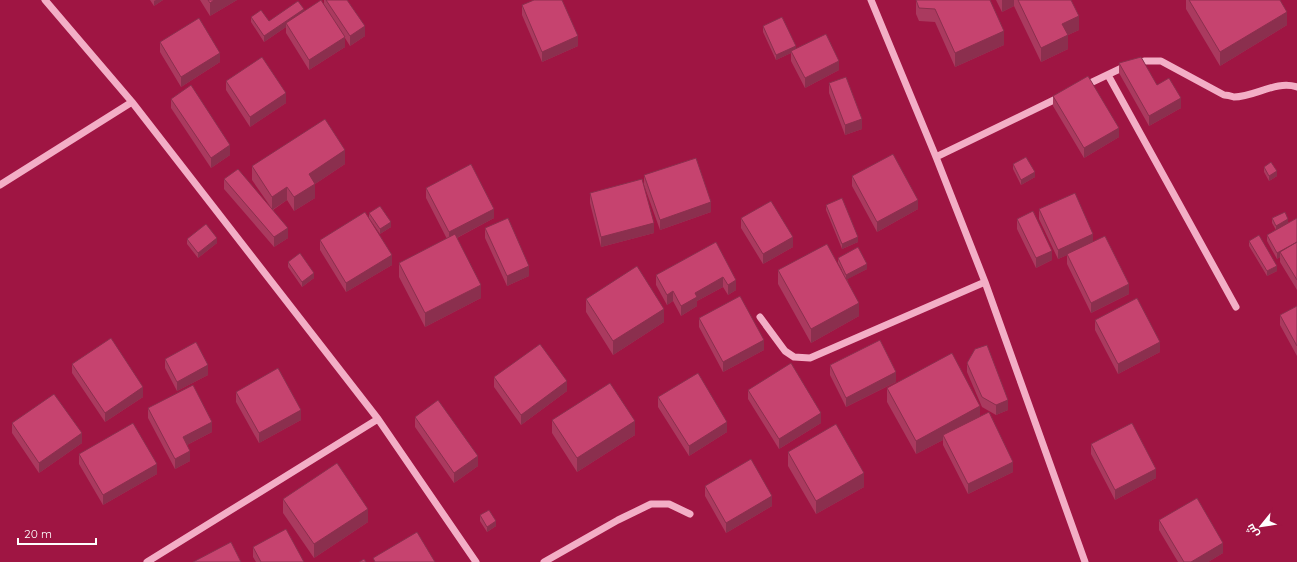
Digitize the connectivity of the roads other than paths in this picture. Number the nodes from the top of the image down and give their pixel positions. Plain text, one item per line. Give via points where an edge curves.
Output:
1 (46, 0) edge
2 (871, 0) edge
3 (1108, 75) junction
4 (1297, 87) edge
5 (1079, 88) edge
6 (1065, 95) edge
7 (132, 102) junction
8 (936, 156) junction
9 (0, 185) edge
10 (985, 282) junction
11 (1236, 307) dead end
12 (760, 317) dead end
13 (378, 419) junction
14 (690, 514) dead end
15 (148, 562) edge
16 (476, 562) edge
17 (544, 562) edge
18 (1086, 562) edge

1 - 7 street
2 - 8 street
3 - 4 street via 1128,65 1161,61 1224,95 1234,97 1282,85
3 - 5 street
3 - 11 street
6 - 8 street
7 - 9 street
7 - 13 street
8 - 10 street
10 - 12 street via 810,358 794,357 785,351
10 - 18 street
13 - 15 street
13 - 16 street
14 - 17 street via 669,504 651,504

